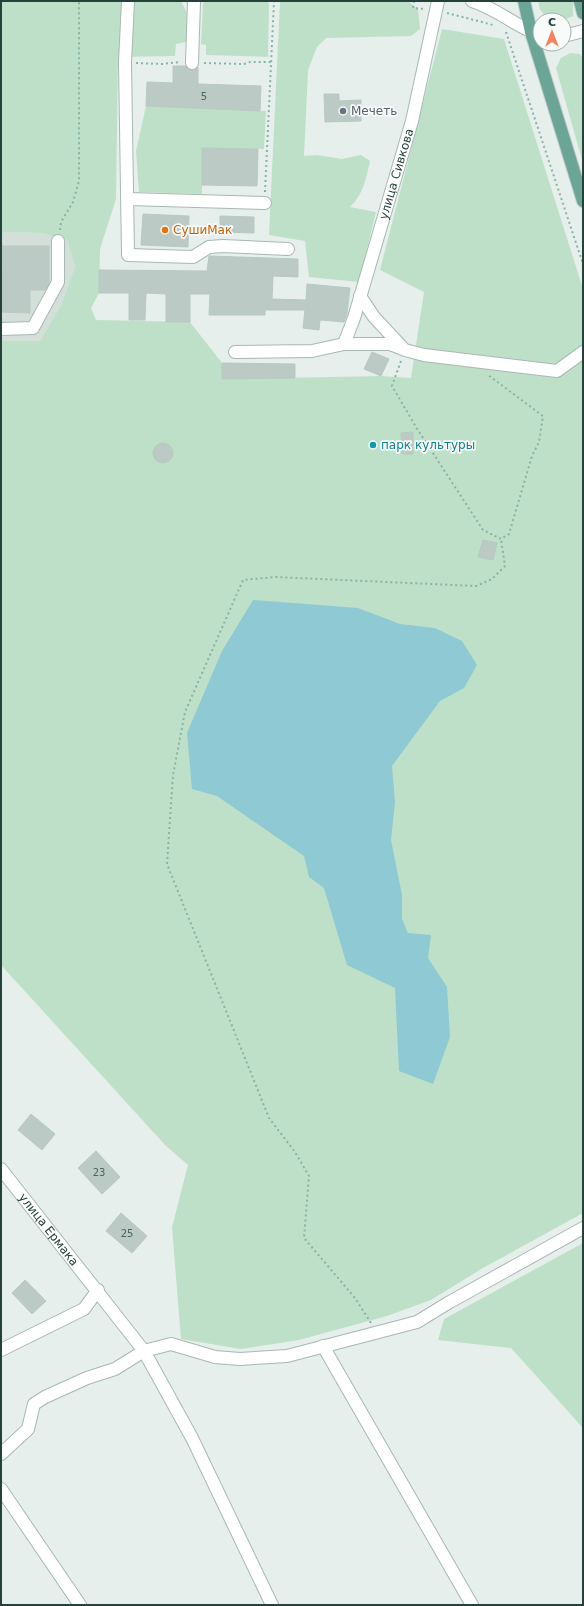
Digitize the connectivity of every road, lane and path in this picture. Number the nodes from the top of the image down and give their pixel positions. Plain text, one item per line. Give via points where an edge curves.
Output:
1 (79, 1) edge
2 (128, 1) edge
3 (194, 1) edge
4 (274, 1) edge
5 (414, 1) edge
6 (472, 1) edge
7 (524, 1) edge
8 (580, 1) edge
9 (437, 5) edge
10 (583, 13) edge
11 (532, 24) edge
12 (497, 26) dead end
13 (504, 28) dead end
14 (532, 31) edge
15 (583, 31) edge
16 (572, 34) edge
17 (540, 52) edge
18 (192, 63) dead end
19 (128, 200) junction
20 (583, 201) edge
21 (265, 203) joint
22 (58, 241) joint
23 (288, 249) dead end
24 (583, 264) edge
25 (360, 296) junction
26 (1, 329) edge
27 (344, 344) junction
28 (405, 350) junction
29 (235, 352) dead end
30 (583, 352) edge
31 (486, 374) dead end
32 (501, 539) junction
33 (1, 1169) edge
34 (583, 1228) edge
35 (98, 1290) junction
36 (377, 1332) junction
37 (323, 1346) junction
38 (1, 1350) edge
39 (144, 1351) junction
40 (1, 1454) edge
41 (1, 1489) edge
42 (80, 1605) edge
43 (272, 1605) edge
44 (472, 1605) edge

1 - 22 path via 79,181 73,202 61,222
2 - 19 street via 125,62
3 - 18 street
4 - 21 path
5 - 9 path via 414,8
6 - 14 street via 489,6
7 - 11 main road
8 - 10 main road
9 - 12 path
9 - 25 street, улица Сивкова via 412,121
13 - 24 path
15 - 16 street
17 - 20 main road
19 - 21 street
19 - 23 street via 128,255 194,257 209,247 223,246
22 - 26 street via 58,282 33,328
25 - 27 street, улица Сивкова
25 - 28 street via 374,317
27 - 28 street via 390,344
27 - 29 street via 312,351
28 - 30 street via 424,355 557,371
28 - 32 path via 392,386 483,530
31 - 32 path via 543,416 539,442 532,456 509,534
32 - 36 path via 505,566 492,579 476,586 275,577 243,580 185,712 173,775 167,864 270,1118 309,1176 304,1238 355,1298
33 - 35 street, улица Ермака
34 - 36 street via 448,1302 417,1322
35 - 38 street via 84,1309
35 - 39 street, улица Ермака
36 - 37 street
37 - 39 street via 287,1356 240,1359 215,1357 171,1344
37 - 44 street
39 - 40 street via 115,1369 87,1378 34,1404 28,1428
39 - 43 street, улица Ермака via 192,1438
41 - 42 street

